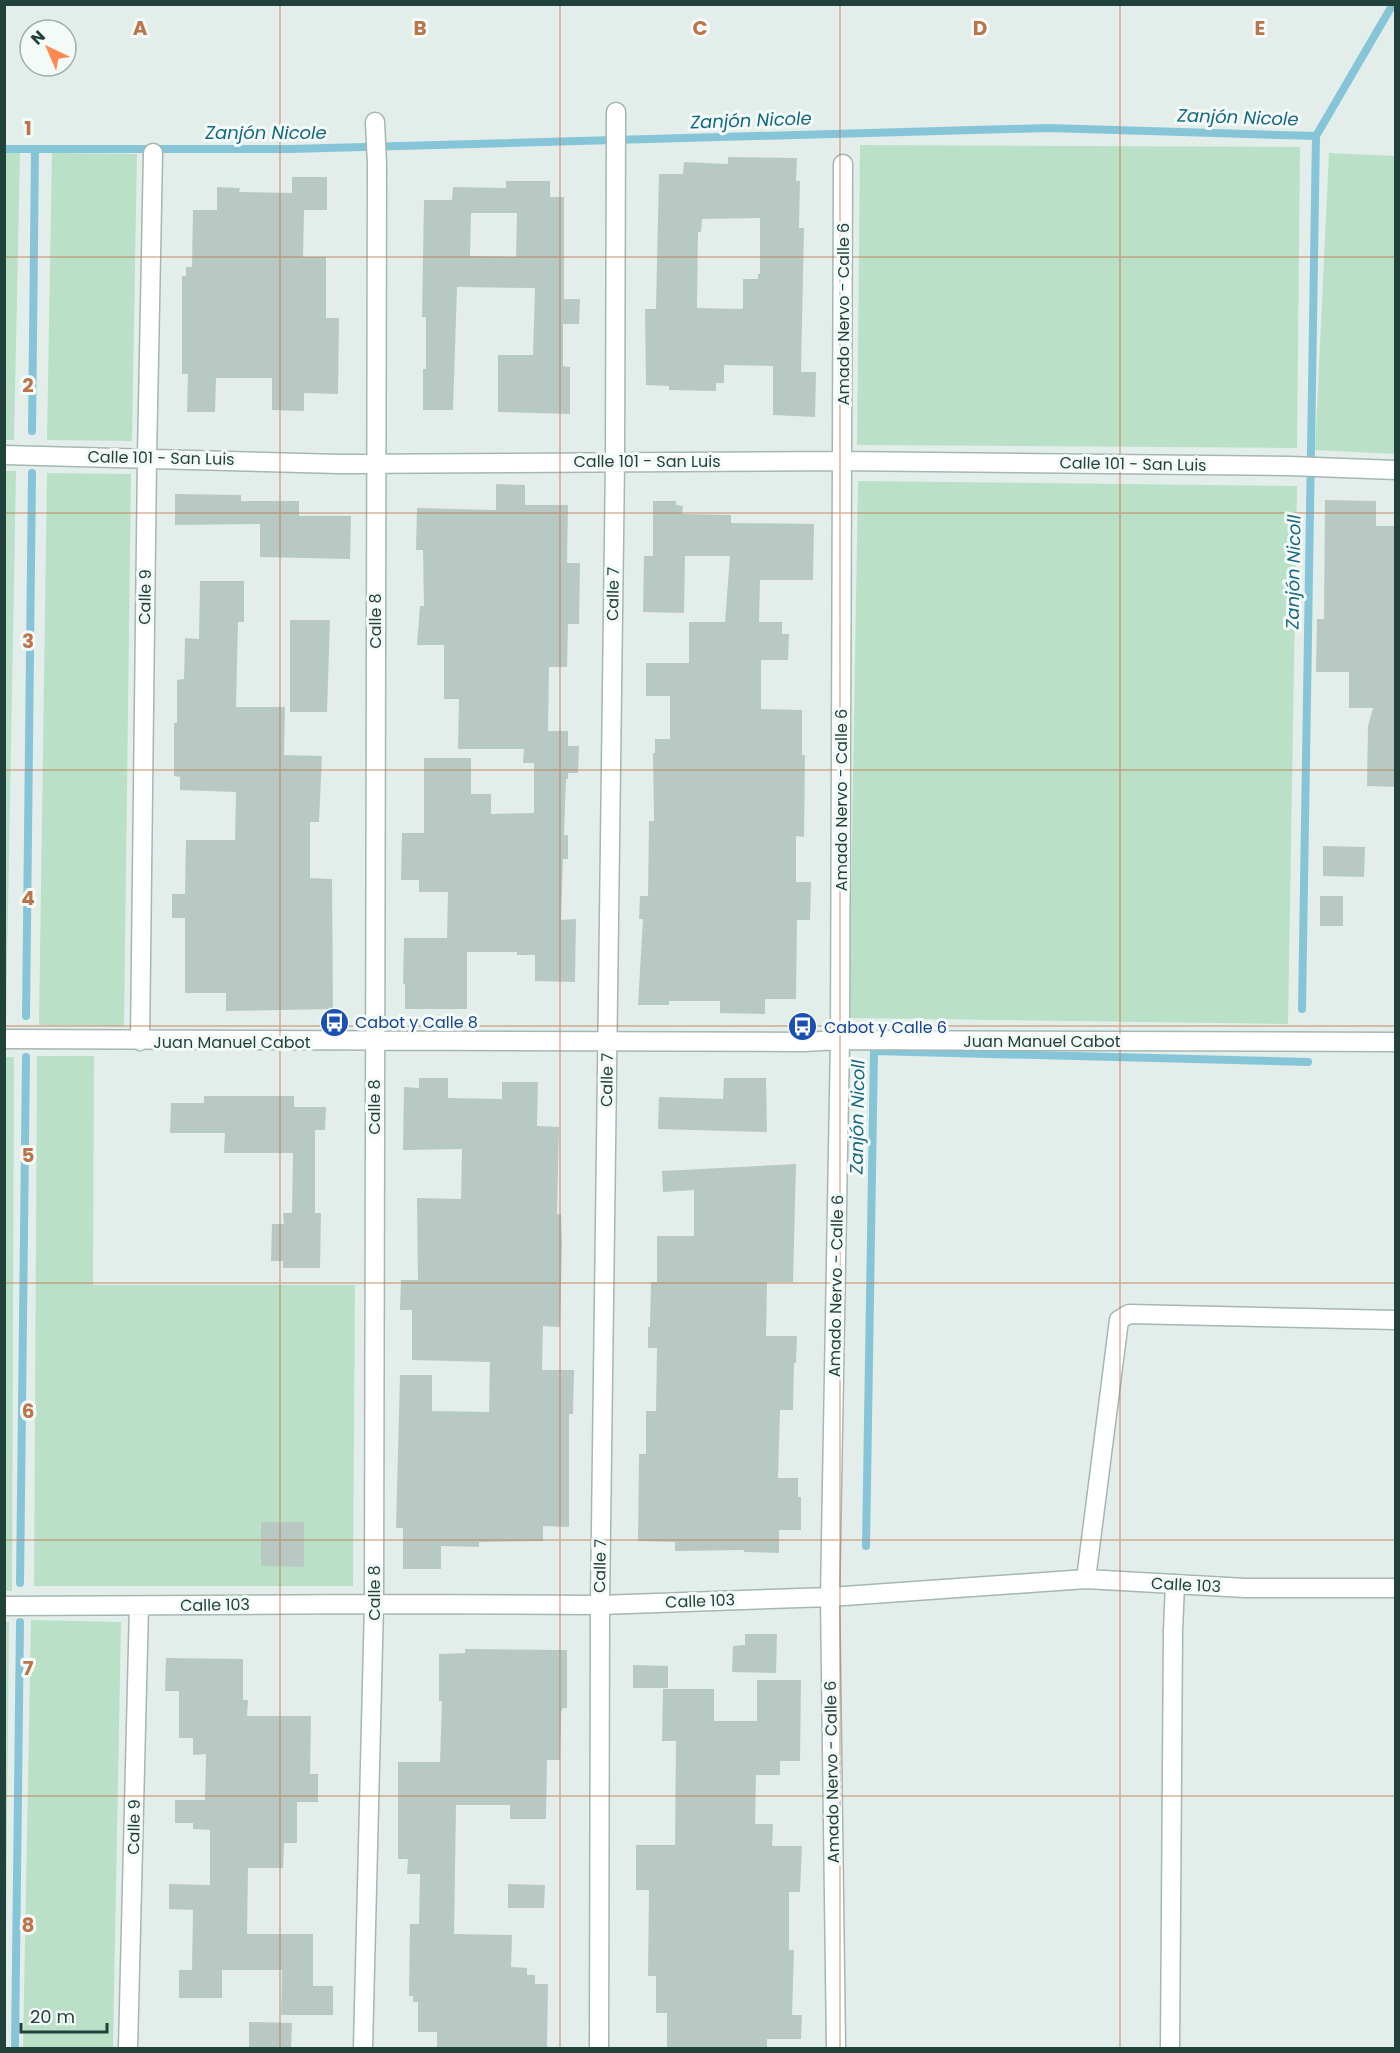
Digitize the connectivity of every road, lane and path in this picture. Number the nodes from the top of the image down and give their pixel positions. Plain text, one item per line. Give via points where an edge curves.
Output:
1 (615, 117) dead end
2 (375, 122) dead end
3 (153, 153) dead end
4 (843, 164) dead end
5 (4, 455) edge
6 (147, 457) junction
7 (615, 461) junction
8 (842, 461) junction
9 (375, 463) junction
10 (1395, 470) edge
11 (4, 1039) edge
12 (840, 1040) junction
13 (140, 1041) junction
14 (608, 1041) junction
15 (374, 1042) junction
16 (1395, 1042) edge
17 (1395, 1320) edge
18 (1086, 1579) junction
19 (1175, 1584) junction
20 (1395, 1588) edge
21 (830, 1597) junction
22 (374, 1604) junction
23 (600, 1605) junction
24 (4, 1606) edge
25 (139, 1606) junction
26 (128, 2049) edge
27 (363, 2049) edge
28 (599, 2049) edge
29 (836, 2049) edge
30 (1170, 2049) edge

1 - 7 street, Calle 7
2 - 9 street, Calle 8
3 - 6 street, Calle 9
4 - 8 street, Amado Nervo - Calle 6
5 - 6 street, Calle 101 - San Luis
6 - 9 street, Calle 101 - San Luis
6 - 13 street, Calle 9
7 - 8 street, Calle 101 - San Luis
7 - 9 street, Calle 101 - San Luis
7 - 14 street, Calle 7
8 - 10 street, Calle 101 - San Luis
8 - 12 street, Amado Nervo - Calle 6
9 - 15 street, Calle 8
11 - 13 street, Juan Manuel Cabot
12 - 14 street, Juan Manuel Cabot
12 - 16 street, Juan Manuel Cabot
12 - 21 street, Amado Nervo - Calle 6
13 - 15 street, Juan Manuel Cabot
14 - 15 street, Juan Manuel Cabot
14 - 23 street, Calle 7
15 - 22 street, Calle 8
17 - 18 street via 1129,1314 1119,1320
18 - 19 street, Calle 103
18 - 21 street, Calle 103
19 - 20 street, Calle 103
19 - 30 street
21 - 23 street, Calle 103
21 - 29 street, Amado Nervo - Calle 6
22 - 23 street, Calle 103
22 - 25 street, Calle 103
22 - 27 street, Calle 8
23 - 28 street, Calle 7
24 - 25 street, Calle 103
25 - 26 street, Calle 9

